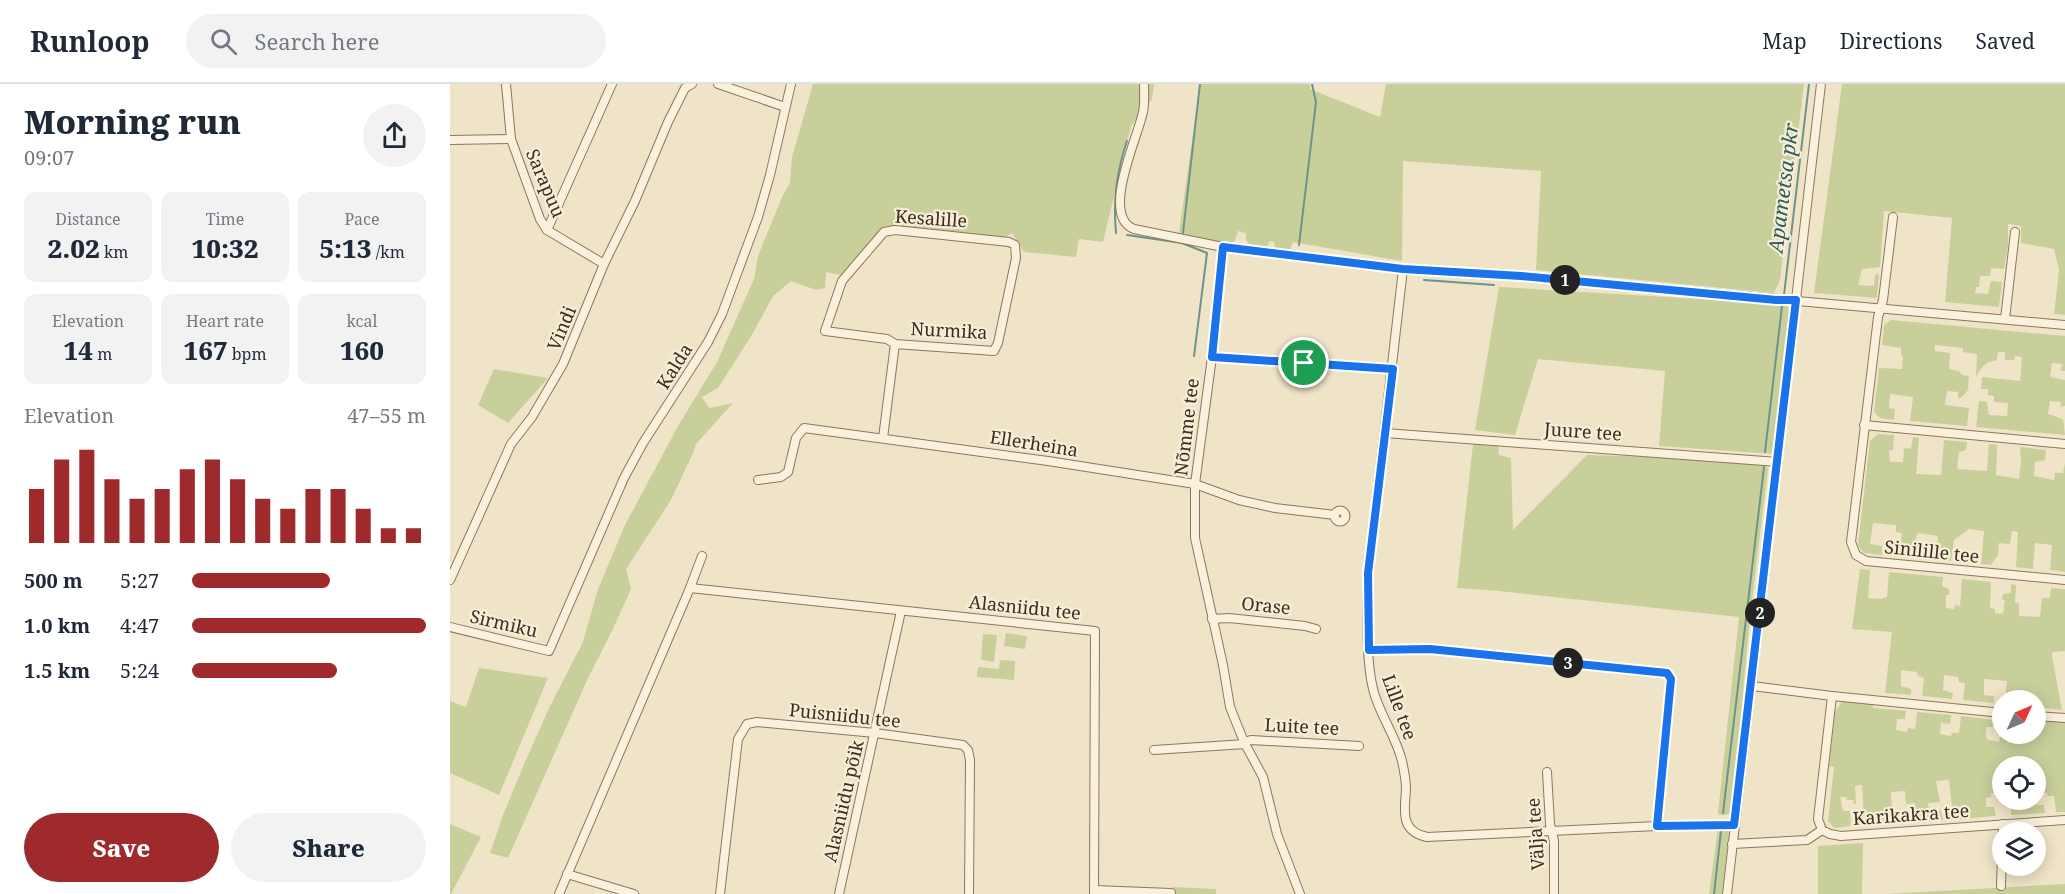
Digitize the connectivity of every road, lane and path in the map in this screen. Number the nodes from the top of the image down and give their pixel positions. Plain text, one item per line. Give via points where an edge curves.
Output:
1 (506, 84) edge
2 (612, 84) edge
3 (692, 84) edge
4 (718, 84) edge
5 (790, 84) edge
6 (1144, 84) edge
7 (1821, 84) edge
8 (785, 107) junction
9 (511, 139) junction
10 (450, 140) edge
11 (1893, 217) dead end
12 (547, 230) junction
13 (2015, 232) dead end
14 (1223, 247) junction
15 (1016, 251) joint
16 (604, 264) junction
17 (1403, 269) junction
18 (1796, 300) junction
19 (1881, 308) junction
20 (2005, 319) junction
21 (2065, 325) edge
22 (895, 344) junction
23 (1212, 357) junction
24 (1393, 369) junction
25 (1864, 425) junction
26 (1385, 434) junction
27 (883, 438) junction
28 (2065, 444) edge
29 (1778, 462) junction
30 (758, 480) dead end
31 (1195, 484) junction
32 (1335, 515) dead end
33 (702, 556) dead end
34 (450, 580) edge
35 (2065, 580) edge
36 (690, 588) junction
37 (901, 610) junction
38 (1212, 619) junction
39 (450, 627) edge
40 (1316, 629) dead end
41 (1369, 650) junction
42 (549, 651) joint
43 (1752, 686) junction
44 (1832, 696) junction
45 (1992, 711) edge
46 (2046, 717) edge
47 (2065, 718) edge
48 (875, 733) junction
49 (1245, 743) junction
50 (1359, 746) dead end
51 (1154, 750) dead end
52 (1547, 772) dead end
53 (2065, 820) edge
54 (2034, 822) edge
55 (1734, 825) junction
56 (1992, 825) edge
57 (1657, 826) junction
58 (1822, 830) junction
59 (1552, 831) junction
60 (1732, 844) junction
61 (567, 874) junction
62 (2001, 876) edge
63 (2001, 886) dead end
64 (1094, 892) edge
65 (1171, 892) dead end
66 (559, 894) edge
67 (634, 894) edge
68 (720, 894) edge
69 (839, 894) edge
70 (969, 894) edge
71 (1300, 894) edge
72 (1554, 894) edge
73 (1726, 894) edge

1 - 9 street, Sarapuu
2 - 12 street
3 - 16 street, Vindi via 678,99
4 - 8 street
5 - 8 street, Kalda
6 - 14 street via 1144,110 1123,173 1123,222 1134,229
7 - 18 street
8 - 42 street, Kalda via 751,240 722,314 624,478
9 - 10 street
9 - 12 street, Sarapuu
11 - 19 street, Sinilille tee
12 - 16 street, Sarapuu
13 - 20 street
14 - 17 street
14 - 23 street, Nõmme tee
15 - 22 street, Nurmika via 994,351
15 - 22 street, Kesalille via 1009,242 884,232 842,281 825,332 887,339
16 - 34 street, Vindi via 563,364 511,444
17 - 18 street
17 - 24 street, Lille tee
18 - 19 street
18 - 29 street
19 - 20 street
19 - 25 street, Sinilille tee
20 - 21 street
22 - 27 street, Nurmika
23 - 24 street
23 - 31 street, Nõmme tee
24 - 26 street, Lille tee
25 - 28 street
25 - 35 street, Sinilille tee via 1851,543 1861,558
26 - 29 street, Juure tee
26 - 41 street, Lille tee via 1368,573
27 - 30 street, Ellerheina via 804,428 796,438 789,472
27 - 31 street, Ellerheina
29 - 43 street
31 - 32 street, Ellerheina via 1275,508
31 - 38 street, Nõmme tee via 1195,538
33 - 36 street
36 - 37 street, Alasniidu tee
36 - 61 street
37 - 48 street, Alasniidu põik
37 - 64 street, Alasniidu tee via 1095,631
38 - 40 street, Orase
38 - 49 street, Nõmme tee via 1230,707
39 - 42 street, Sirmiku
41 - 57 street via 1430,649 1667,673 1671,679
41 - 59 street, Lille tee via 1373,690 1402,759 1406,787 1404,816 1413,831 1427,837
43 - 44 street
43 - 55 street
44 - 45 street
44 - 58 street via 1818,819
46 - 47 street
48 - 68 street, Puisniidu tee via 747,724 738,739
48 - 69 street, Alasniidu põik
48 - 70 street, Puisniidu tee via 963,746 968,750
49 - 50 street, Luite tee via 1251,740
49 - 51 street
49 - 71 street, Nõmme tee via 1263,777 1277,834
52 - 59 street, Välja tee
53 - 54 street, Karikakra tee
55 - 57 street, Lille tee
55 - 60 street
56 - 58 street, Karikakra tee via 1840,836
57 - 59 street, Lille tee
58 - 60 street via 1807,840
59 - 72 street, Välja tee
60 - 73 street
61 - 66 street
61 - 67 street
62 - 63 street
64 - 65 street

